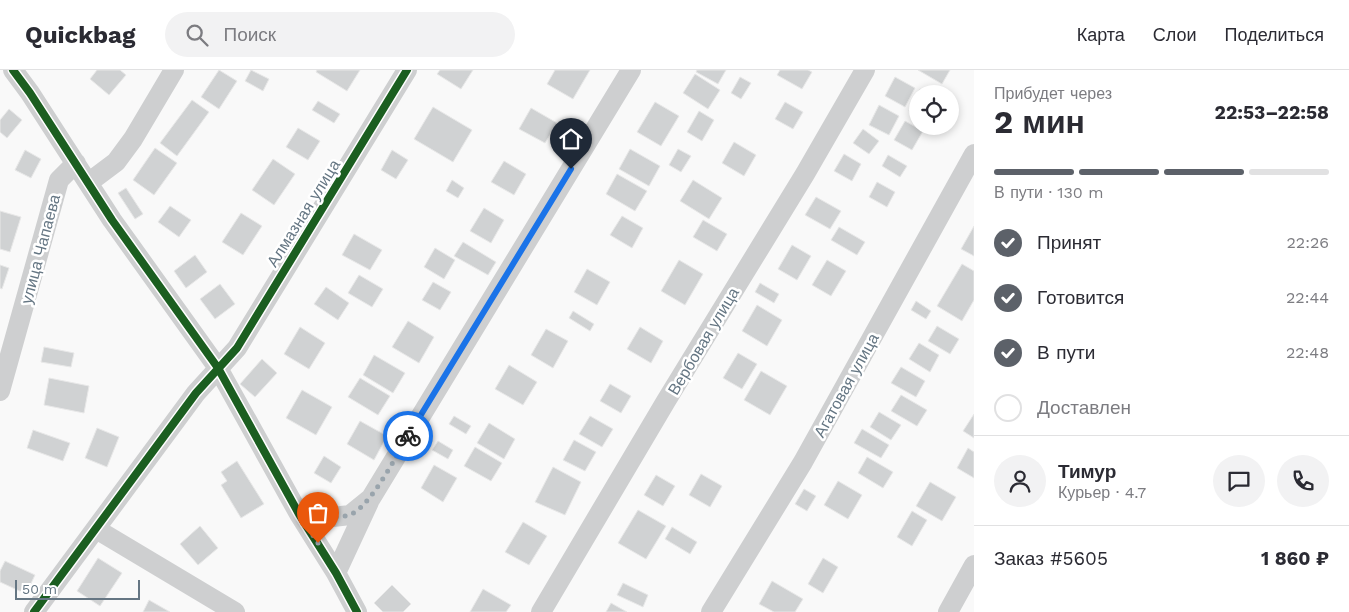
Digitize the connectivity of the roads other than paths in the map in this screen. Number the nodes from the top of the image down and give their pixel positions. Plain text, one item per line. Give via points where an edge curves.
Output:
1 (13, 70) edge
2 (174, 70) edge
3 (407, 70) edge
4 (631, 70) edge
5 (865, 70) edge
6 (974, 154) edge
7 (76, 163) junction
8 (88, 183) junction
9 (218, 368) junction
10 (0, 391) edge
11 (371, 498) junction
12 (299, 514) junction
13 (96, 529) junction
14 (974, 565) edge
15 (336, 573) junction
16 (34, 612) edge
17 (235, 612) edge
18 (357, 612) edge
19 (541, 612) edge
20 (711, 612) edge
21 (948, 612) edge

1 - 7 street
2 - 8 street via 116,162
3 - 9 street, Алмазная улица via 237,348
4 - 11 street
5 - 19 street, Вербовая улица
6 - 20 street, Агатовая улица via 803,462
7 - 8 street
7 - 10 street, улица Чапаева via 59,180
8 - 9 street
9 - 12 street
9 - 13 street, Алмазная улица
11 - 12 street via 350,515
11 - 15 street
12 - 15 street
13 - 16 street, Алмазная улица
13 - 17 street
14 - 21 street
15 - 18 street

